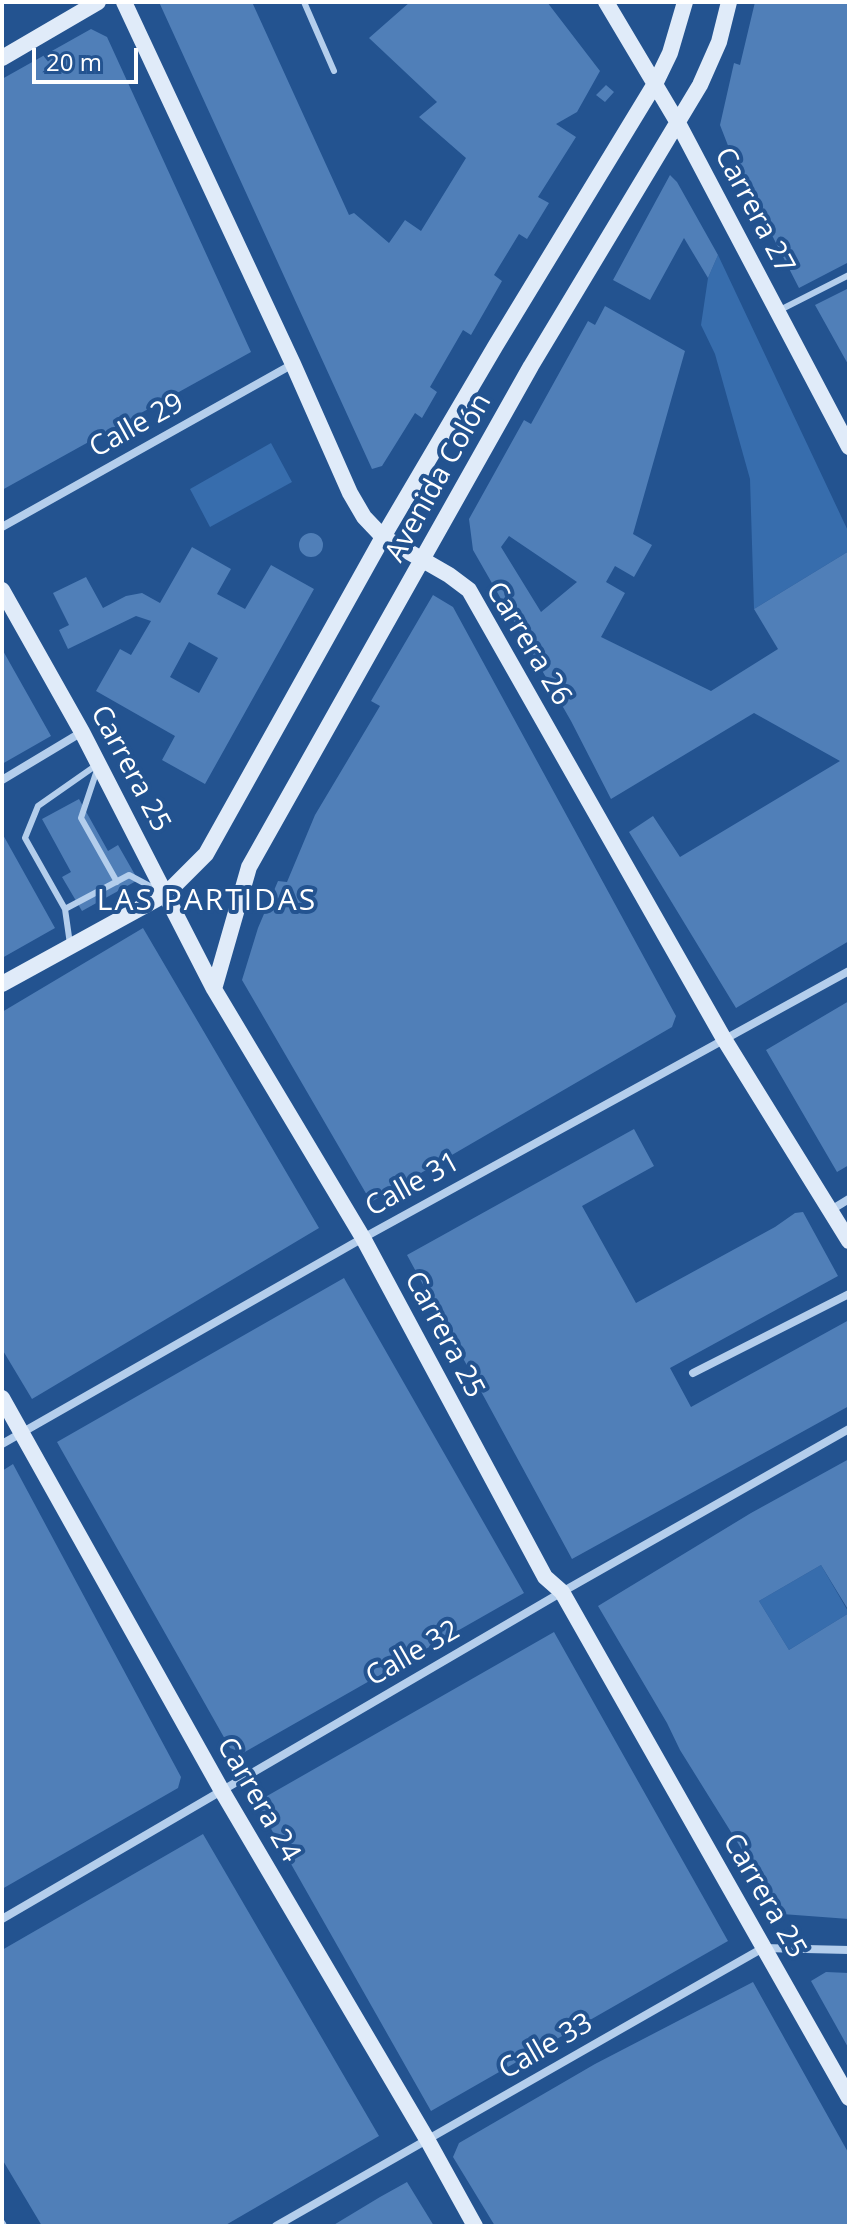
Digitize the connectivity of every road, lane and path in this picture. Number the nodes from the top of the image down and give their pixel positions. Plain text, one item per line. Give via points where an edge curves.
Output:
1 (98, 2) edge
2 (124, 2) edge
3 (304, 2) edge
4 (606, 2) edge
5 (685, 2) edge
6 (729, 2) edge
7 (2, 58) edge
8 (334, 71) dead end
9 (656, 82) junction
10 (678, 123) junction
11 (849, 275) edge
12 (778, 311) junction
13 (293, 364) junction
14 (849, 447) edge
15 (2, 527) edge
16 (383, 537) junction
17 (423, 561) junction
18 (2, 590) edge
19 (82, 732) junction
20 (98, 764) junction
21 (2, 780) edge
22 (117, 882) junction
23 (166, 894) junction
24 (65, 909) junction
25 (71, 945) junction
26 (849, 971) edge
27 (2, 984) edge
28 (214, 989) junction
29 (724, 1039) junction
30 (849, 1199) edge
31 (830, 1211) junction
32 (363, 1238) junction
33 (849, 1241) edge
34 (849, 1294) edge
35 (693, 1373) dead end
36 (2, 1398) edge
37 (849, 1429) edge
38 (21, 1433) junction
39 (2, 1444) edge
40 (562, 1592) junction
41 (222, 1791) junction
42 (2, 1919) edge
43 (763, 1948) junction
44 (849, 1950) edge
45 (849, 2098) edge
46 (428, 2141) junction
47 (276, 2226) edge
48 (475, 2226) edge

1 - 7 main road
2 - 13 main road, Carrera 26
3 - 8 lane
4 - 9 main road, Carrera 27
5 - 9 main road, Avenida Colón
6 - 10 main road, Avenida Colón via 719,42
9 - 10 main road, Carrera 27
9 - 16 main road, Avenida Colón
10 - 12 main road, Carrera 27
10 - 17 main road, Avenida Colón via 531,366
11 - 12 lane
12 - 14 main road, Carrera 27
13 - 15 street, Calle 29
13 - 16 main road, Carrera 26 via 350,493
16 - 17 main road, Carrera 26
16 - 23 main road, Avenida Colón via 206,854
17 - 28 main road, Avenida Colón via 249,867
17 - 29 main road, Carrera 26 via 469,590
18 - 19 main road, Carrera 25
19 - 20 main road, Carrera 25
19 - 21 street
20 - 22 lane via 81,818
20 - 23 main road, Carrera 25
20 - 24 lane via 38,806 25,838
22 - 23 lane via 129,875
22 - 24 lane
23 - 25 main road, Avenida Colón
23 - 28 main road, Carrera 25
24 - 25 lane
25 - 27 main road, Avenida Colón
26 - 29 street, Calle 31
28 - 32 main road, Carrera 25
29 - 31 main road, Carrera 26
29 - 32 street, Calle 31
30 - 31 street
31 - 33 main road, Carrera 26
32 - 38 street, Calle 31
32 - 40 main road, Carrera 25 via 545,1577
34 - 35 street
36 - 38 main road, Carrera 24
37 - 40 street, Calle 32
38 - 39 street, Calle 31
38 - 41 main road, Carrera 24
40 - 41 street, Calle 32
40 - 43 main road, Carrera 25
41 - 42 street, Calle 32
41 - 46 main road, Carrera 24
43 - 44 street
43 - 45 main road, Carrera 25
43 - 46 street, Calle 33
46 - 47 street, Calle 33
46 - 48 main road, Carrera 24

